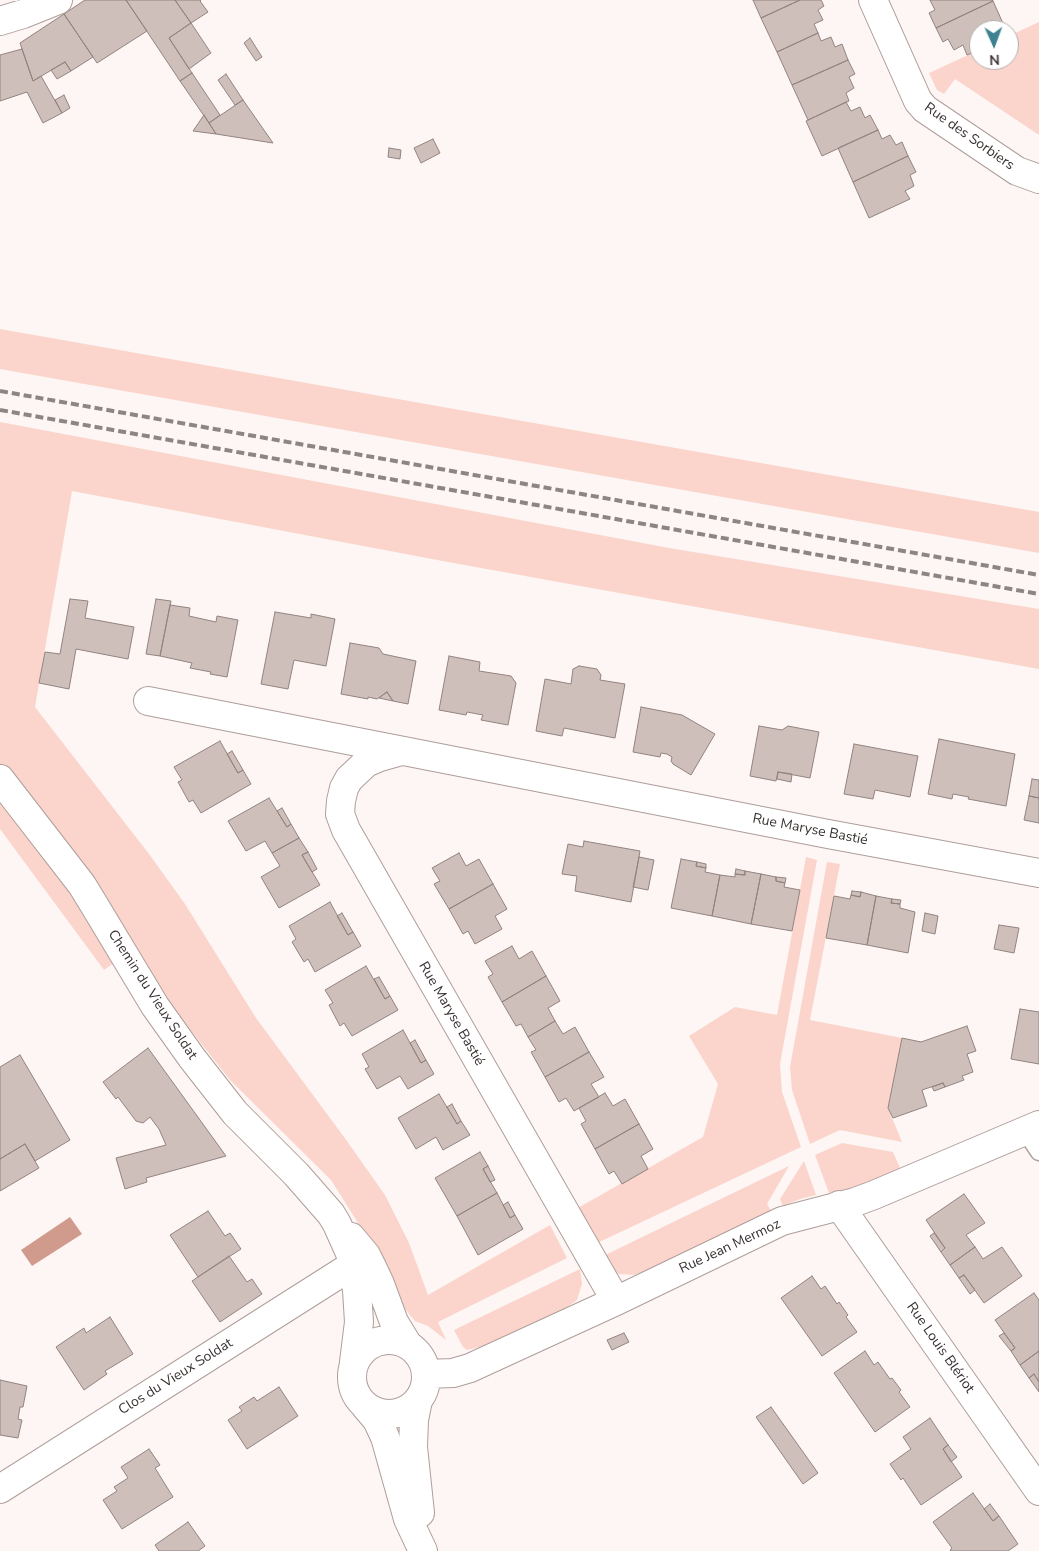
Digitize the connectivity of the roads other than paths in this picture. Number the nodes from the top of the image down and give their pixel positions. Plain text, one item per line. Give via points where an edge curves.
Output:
1 (58, 0) edge
2 (873, 0) edge
3 (0, 21) edge
4 (1039, 179) edge
5 (148, 701) dead end
6 (404, 750) junction
7 (0, 778) edge
8 (1039, 873) edge
9 (1034, 1136) edge
10 (839, 1205) junction
11 (337, 1224) junction
12 (352, 1265) junction
13 (616, 1301) junction
14 (408, 1344) junction
15 (354, 1362) junction
16 (426, 1374) junction
17 (418, 1400) junction
18 (366, 1407) junction
19 (0, 1489) edge
20 (1039, 1491) edge
21 (424, 1551) edge

1 - 3 street
2 - 4 street, Rue des Sorbiers via 918,101 925,109 1017,172
5 - 6 street, Rue Maryse Bastié
6 - 8 street, Rue Maryse Bastié
6 - 13 street, Rue Maryse Bastié via 366,763 349,779 344,788 340,814 346,830
7 - 11 street, Chemin du Vieux Soldat via 82,885 155,1006 192,1058 235,1113 313,1193
9 - 10 street, Rue Jean Mermoz via 855,1202
10 - 13 street, Rue Jean Mermoz via 782,1222
10 - 20 street, Rue Louis Blériot
11 - 12 street, Chemin du Vieux Soldat
11 - 14 street, Chemin du Vieux Soldat via 366,1255 394,1322
12 - 15 street, Chemin du Vieux Soldat via 359,1322
12 - 19 street, Clos du Vieux Soldat
13 - 16 street, Rue Jean Mermoz via 461,1372
14 - 15 street via 380,1340 367,1346
14 - 16 street via 422,1360
15 - 18 street via 353,1390
16 - 17 street
17 - 18 street via 393,1414 379,1413
17 - 21 street via 413,1447
18 - 21 street via 385,1437 408,1519

